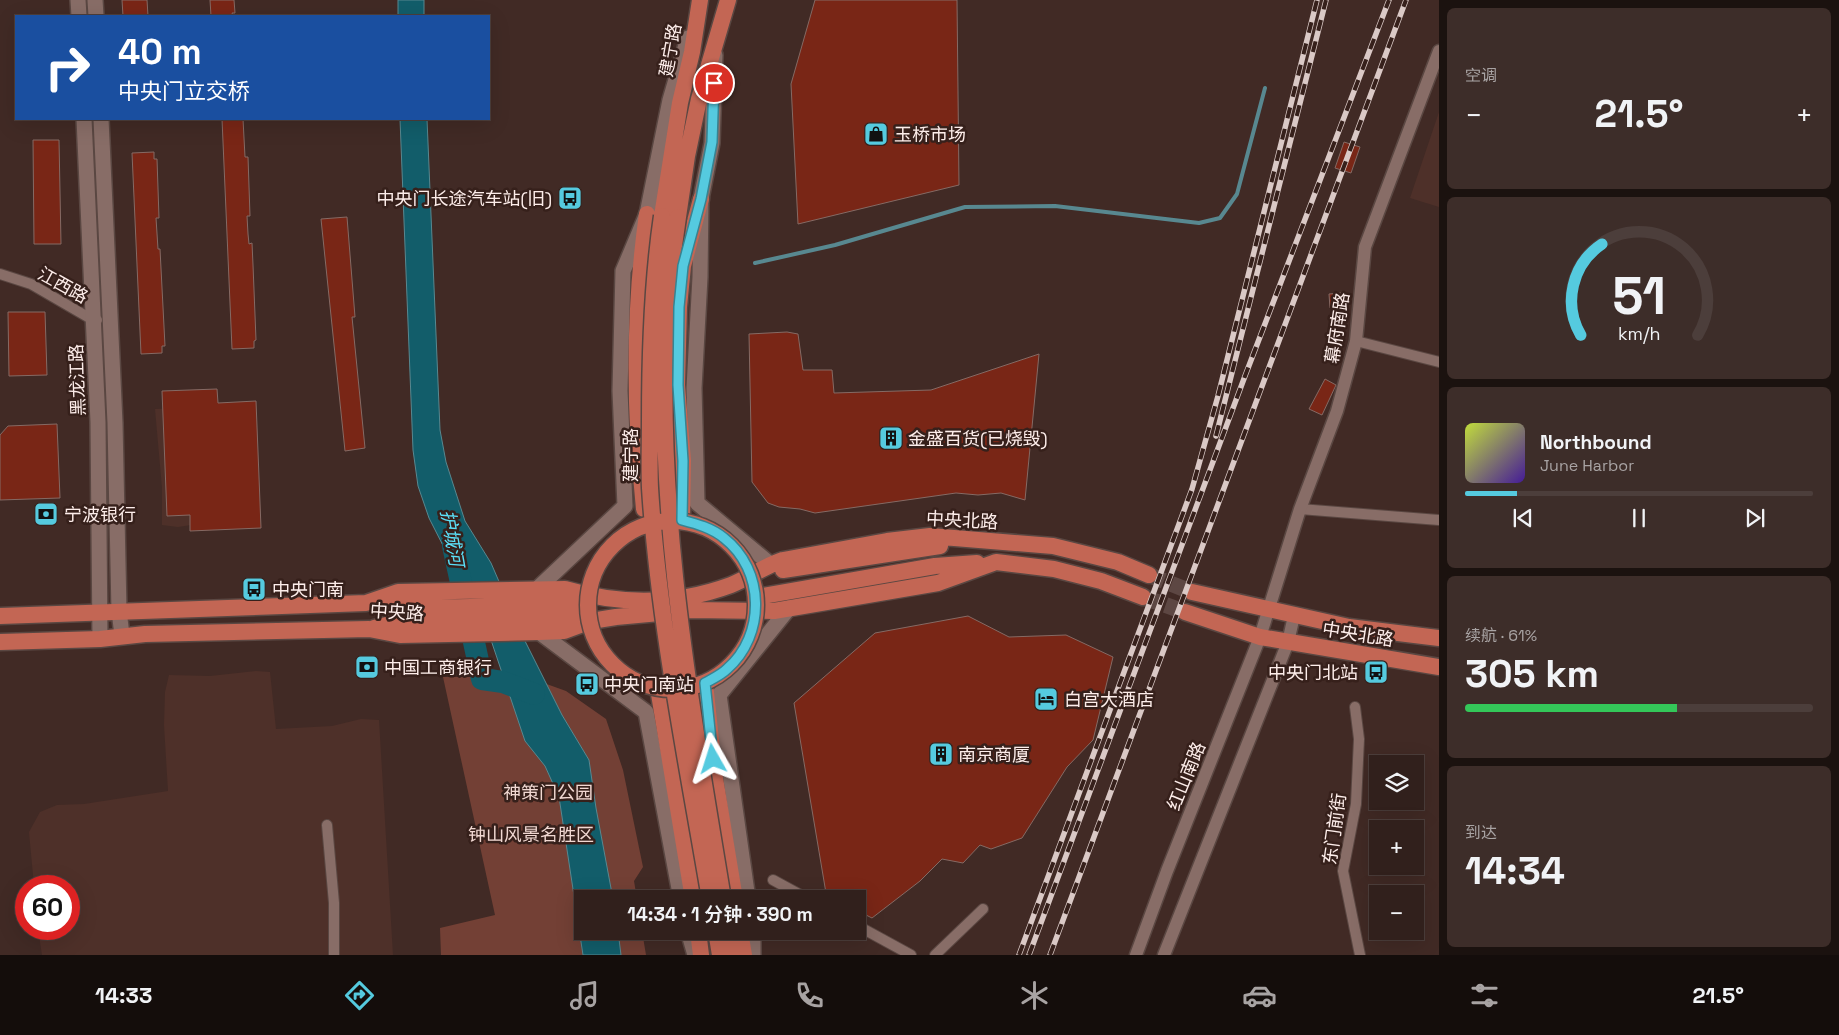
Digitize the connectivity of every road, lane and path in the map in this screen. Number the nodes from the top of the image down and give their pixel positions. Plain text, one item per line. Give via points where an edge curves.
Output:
1 (78, 0) edge
2 (95, 0) edge
3 (728, 0) edge
4 (699, 5) edge
5 (79, 15) edge
6 (96, 15) edge
7 (715, 44) junction
8 (1439, 51) edge
9 (84, 120) edge
10 (101, 120) edge
11 (701, 199) junction
12 (662, 216) junction
13 (0, 274) edge
14 (110, 319) junction
15 (93, 320) junction
16 (1356, 341) junction
17 (1439, 362) edge
18 (1300, 510) junction
19 (682, 520) junction
20 (1439, 520) edge
21 (646, 524) junction
22 (994, 542) junction
23 (996, 562) junction
24 (770, 564) junction
25 (1149, 574) tunnel mouth
26 (752, 575) junction
27 (537, 589) junction
28 (1192, 592) tunnel mouth
29 (756, 597) junction
30 (1143, 597) tunnel mouth
31 (789, 608) junction
32 (588, 609) junction
33 (119, 611) junction
34 (1269, 611) junction
35 (99, 612) junction
36 (1185, 612) tunnel mouth
37 (437, 613) junction
38 (0, 616) edge
39 (1294, 616) junction
40 (539, 632) junction
41 (122, 635) junction
42 (1260, 638) junction
43 (1439, 638) edge
44 (100, 639) junction
45 (0, 642) edge
46 (1288, 642) junction
47 (1439, 667) edge
48 (705, 683) junction
49 (658, 688) junction
50 (1355, 707) dead end
51 (327, 825) dead end
52 (773, 880) dead end
53 (678, 890) edge
54 (692, 890) edge
55 (708, 890) edge
56 (722, 890) edge
57 (734, 890) edge
58 (747, 890) edge
59 (791, 890) edge
60 (983, 909) dead end
61 (866, 930) edge
62 (691, 940) edge
63 (699, 940) edge
64 (718, 940) edge
65 (730, 940) edge
66 (742, 940) edge
67 (753, 940) edge
68 (334, 955) edge
69 (695, 955) edge
70 (701, 955) edge
71 (720, 955) edge
72 (732, 955) edge
73 (744, 955) edge
74 (753, 955) edge
75 (911, 955) edge
76 (935, 955) edge
77 (1136, 955) edge
78 (1164, 955) edge
79 (1360, 955) edge

1 - 5 main road
2 - 6 main road
3 - 7 main road, 建宁路
4 - 12 main road, 建宁路
7 - 11 main road via 712,142
7 - 12 main road, 建宁路 via 687,156
8 - 16 street, 幕府南路 via 1364,248
9 - 15 main road, 黑龙江路
10 - 14 main road, 黑龙江路
11 - 19 main road via 683,266 679,307
11 - 24 main road via 694,388 697,503
12 - 21 main road via 639,270 636,392
12 - 27 main road via 623,270 620,391 625,506
12 - 55 main road, 建宁路, bridge via 651,324 650,486 675,697
12 - 56 main road, 建宁路, bridge via 667,307 668,484 685,656
13 - 15 street, 江西路 via 31,284
14 - 15 street, 江西路
14 - 33 main road, 黑龙江路
15 - 35 main road, 黑龙江路 via 98,422
16 - 17 street
16 - 18 street, 幕府南路 via 1337,411
18 - 20 street
18 - 34 street, 幕府南路
19 - 21 main road, bridge
19 - 26 main road, bridge via 705,526 725,538
21 - 32 main road, bridge via 623,536 605,554 593,576
22 - 24 main road, 中央北路 via 930,536 820,552
22 - 25 main road, 中央北路 via 1053,546 1118,562
22 - 26 main road via 932,547
23 - 29 main road via 935,566
23 - 30 main road via 1054,569
23 - 31 main road via 938,583
24 - 27 main road, 中央路 via 733,584 698,596 624,601 565,589
26 - 29 main road, bridge
27 - 37 main road, 中央路 via 503,590
28 - 34 main road, 中央北路
29 - 48 main road, bridge via 755,624 745,649 727,669
31 - 40 main road, 中央路 via 692,610 616,617 564,631
31 - 58 main road via 719,695
32 - 37 main road
32 - 49 main road, bridge via 596,642 612,664 633,680
33 - 35 main road, 中央路
33 - 37 main road, 中央路 via 366,603
33 - 41 main road, 黑龙江路
34 - 39 main road, 中央北路
34 - 42 street, 红山南路
35 - 38 main road, 中央路
35 - 44 main road, 黑龙江路
36 - 42 main road, 中央北路
37 - 40 main road, 中央路 via 506,632
37 - 41 main road, 中央路 via 369,629
39 - 43 main road, 中央北路 via 1349,627
39 - 46 street
40 - 53 main road via 646,712
41 - 44 main road, 中央路
42 - 46 main road, 中央北路
42 - 77 street, 红山南路 via 1166,871
44 - 45 main road, 中央路
46 - 47 main road, 中央北路
46 - 78 street
48 - 49 main road, bridge via 682,689
48 - 57 main road via 715,778
49 - 54 main road
50 - 79 street, 东门前街 via 1359,739 1356,804 1343,871
51 - 68 street via 334,903
52 - 59 street
60 - 76 street
61 - 75 street
62 - 69 main road
63 - 70 main road
64 - 71 main road
65 - 72 main road
66 - 73 main road
67 - 74 main road

